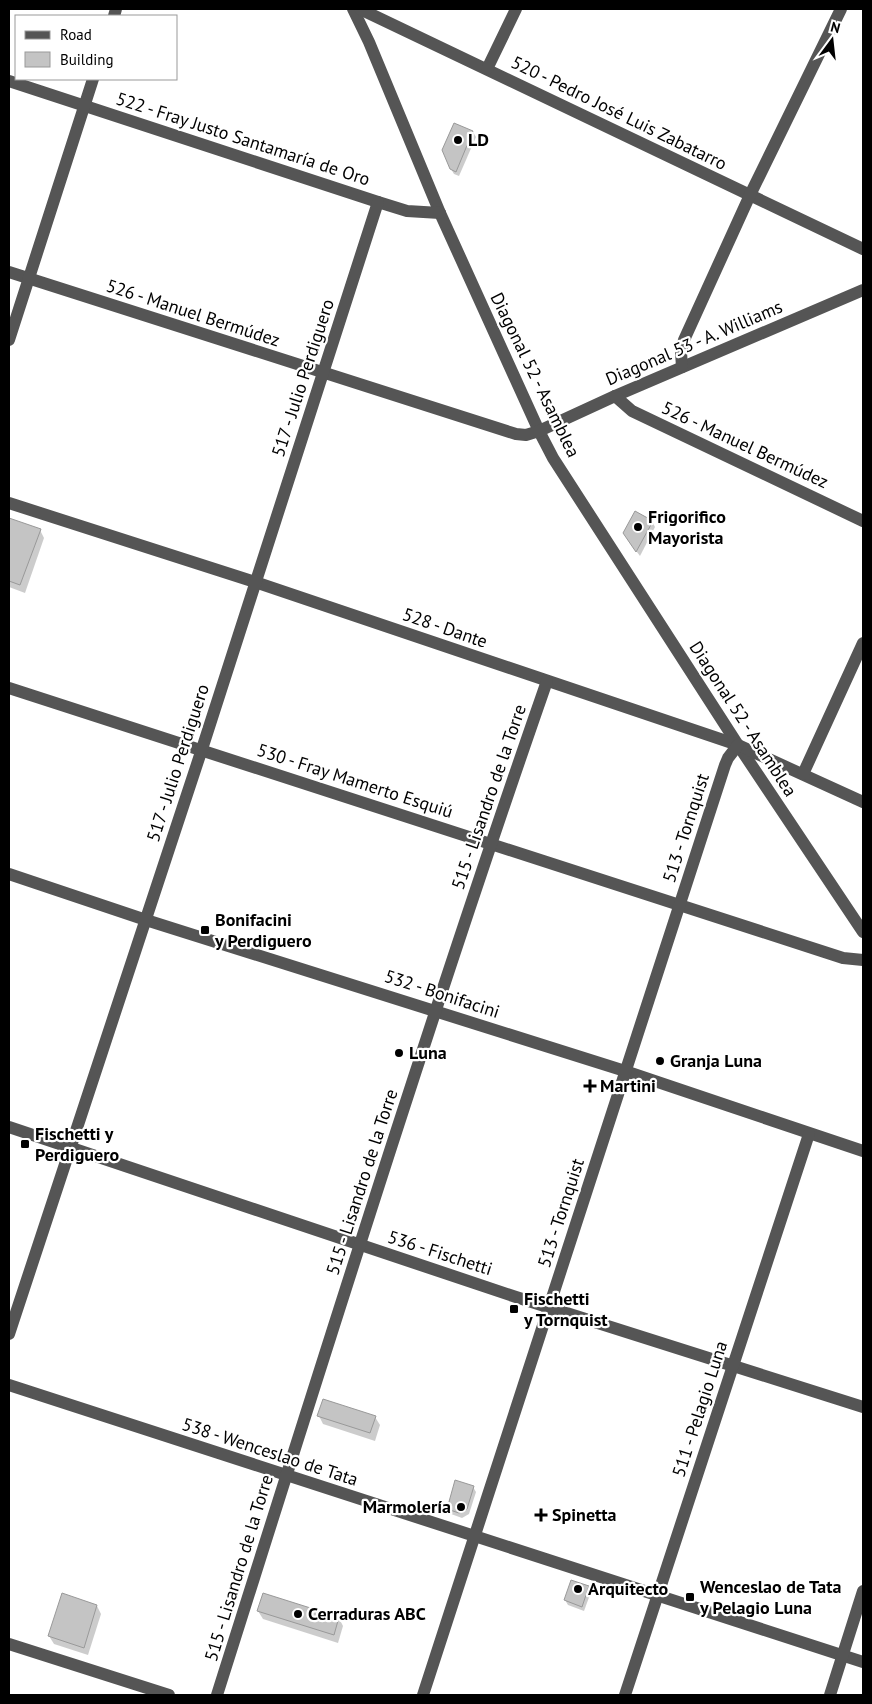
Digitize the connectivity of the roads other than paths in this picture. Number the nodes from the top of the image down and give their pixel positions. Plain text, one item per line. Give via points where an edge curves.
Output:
1 (353, 9) edge
2 (360, 9) edge
3 (516, 9) edge
4 (841, 9) edge
5 (487, 69) junction
6 (93, 80) edge
7 (9, 81) edge
8 (85, 105) junction
9 (750, 195) junction
10 (378, 202) junction
11 (440, 213) junction
12 (863, 249) edge
13 (9, 272) edge
14 (29, 278) junction
15 (863, 290) edge
16 (9, 340) edge
17 (682, 367) junction
18 (323, 373) junction
19 (615, 396) junction
20 (539, 431) junction
21 (9, 503) edge
22 (863, 521) edge
23 (255, 582) junction
24 (863, 643) edge
25 (547, 681) junction
26 (9, 688) edge
27 (738, 745) junction
28 (202, 749) junction
29 (803, 774) junction
30 (863, 802) edge
31 (490, 844) junction
32 (9, 874) edge
33 (680, 904) junction
34 (146, 920) junction
35 (863, 932) edge
36 (863, 960) edge
37 (437, 1010) junction
38 (626, 1071) junction
39 (9, 1126) edge
40 (809, 1134) junction
41 (70, 1146) junction
42 (863, 1151) edge
43 (360, 1245) junction
44 (549, 1306) junction
45 (9, 1334) edge
46 (732, 1364) junction
47 (9, 1386) edge
48 (863, 1407) edge
49 (286, 1476) junction
50 (475, 1537) junction
51 (863, 1591) edge
52 (658, 1597) junction
53 (9, 1644) edge
54 (842, 1656) junction
55 (863, 1662) edge
56 (169, 1695) edge
57 (217, 1695) edge
58 (423, 1695) edge
59 (625, 1695) edge
60 (830, 1695) edge

1 - 11 street, Diagonal 52 - Asamblea
2 - 5 street, 520 - Pedro José Luis Zabatarro
3 - 5 street
4 - 9 street
5 - 9 street, 520 - Pedro José Luis Zabatarro
6 - 8 street
7 - 8 street, 522 - Fray Justo Santamaría de Oro
8 - 10 street, 522 - Fray Justo Santamaría de Oro
8 - 14 street
9 - 12 street, 520 - Pedro José Luis Zabatarro
9 - 17 street via 684,340
10 - 11 street, 522 - Fray Justo Santamaría de Oro via 407,211
10 - 18 street, 517 - Julio Perdiguero
11 - 20 street, Diagonal 52 - Asamblea
13 - 14 street, 526 - Manuel Bermúdez
14 - 16 street
14 - 18 street, 526 - Manuel Bermúdez
15 - 17 street, Diagonal 53 - A. Williams
17 - 19 street, Diagonal 53 - A. Williams
18 - 20 street, 526 - Manuel Bermúdez via 516,434
18 - 23 street, 517 - Julio Perdiguero
19 - 20 street, Diagonal 53 - A. Williams
19 - 22 street, 526 - Manuel Bermúdez via 632,411
20 - 27 street, Diagonal 52 - Asamblea via 553,458
21 - 23 street, 528 - Dante
23 - 25 street, 528 - Dante
23 - 28 street, 517 - Julio Perdiguero
24 - 29 street
25 - 27 street, 528 - Dante
25 - 31 street, 515 - Lisandro de la Torre
26 - 28 street, 530 - Fray Mamerto Esquiú
27 - 29 street, 528 - Dante
27 - 33 street, 513 - Tornquist via 728,758
27 - 35 street, Diagonal 52 - Asamblea
28 - 31 street, 530 - Fray Mamerto Esquiú
28 - 34 street, 517 - Julio Perdiguero
29 - 30 street, 528 - Dante
31 - 33 street, 530 - Fray Mamerto Esquiú
31 - 37 street, 515 - Lisandro de la Torre
32 - 34 street, 532 - Bonifacini
33 - 36 street, 530 - Fray Mamerto Esquiú via 843,958
33 - 38 street, 513 - Tornquist
34 - 37 street, 532 - Bonifacini
34 - 41 street, 517 - Julio Perdiguero
37 - 38 street, 532 - Bonifacini
37 - 43 street, 515 - Lisandro de la Torre
38 - 40 street, 532 - Bonifacini
38 - 44 street, 513 - Tornquist
39 - 41 street, 536 - Fischetti
40 - 42 street, 532 - Bonifacini
40 - 46 street, 511 - Pelagio Luna
41 - 43 street, 536 - Fischetti
41 - 45 street, 517 - Julio Perdiguero
43 - 44 street, 536 - Fischetti
43 - 49 street, 515 - Lisandro de la Torre
44 - 46 street, 536 - Fischetti
44 - 50 street, 513 - Tornquist
46 - 48 street, 536 - Fischetti
46 - 52 street, 511 - Pelagio Luna
47 - 49 street, 538 - Wenceslao de Tata
49 - 50 street, 538 - Wenceslao de Tata
49 - 57 street, 515 - Lisandro de la Torre
50 - 52 street, 538 - Wenceslao de Tata
50 - 58 street, 513 - Tornquist
51 - 54 street
52 - 54 street, 538 - Wenceslao de Tata
52 - 59 street, 511 - Pelagio Luna
53 - 56 street
54 - 55 street, 538 - Wenceslao de Tata
54 - 60 street

